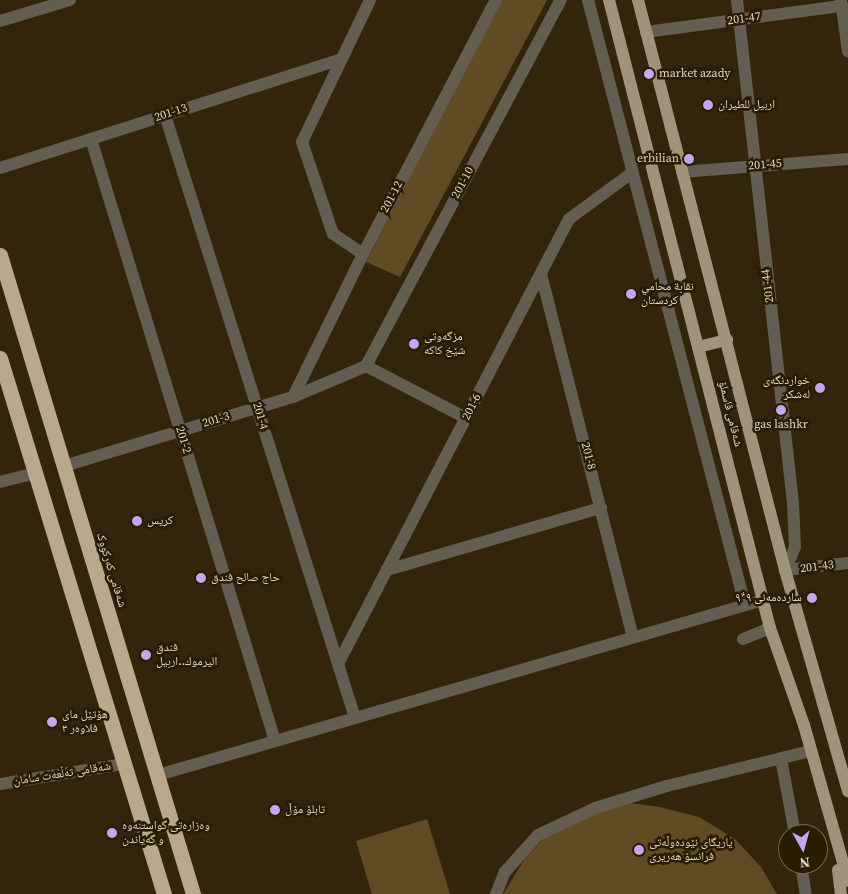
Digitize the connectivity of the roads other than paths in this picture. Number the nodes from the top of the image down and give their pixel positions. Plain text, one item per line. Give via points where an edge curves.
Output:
1 (70, 0) edge
2 (370, 0) edge
3 (496, 0) edge
4 (561, 0) edge
5 (588, 0) edge
6 (609, 0) edge
7 (638, 0) edge
8 (737, 0) edge
9 (842, 3) edge
10 (739, 19) junction
11 (0, 21) edge
12 (646, 32) junction
13 (848, 52) edge
14 (342, 59) junction
15 (166, 115) junction
16 (91, 139) junction
17 (848, 159) edge
18 (754, 166) junction
19 (0, 168) edge
20 (633, 172) junction
21 (682, 172) junction
22 (363, 254) junction
23 (0, 255) edge
24 (541, 274) junction
25 (726, 340) junction
26 (698, 347) junction
27 (0, 358) edge
28 (366, 366) junction
29 (293, 397) junction
30 (257, 408) junction
31 (466, 418) junction
32 (180, 431) junction
33 (64, 466) junction
34 (35, 474) junction
35 (0, 482) edge
36 (601, 508) junction
37 (848, 563) edge
38 (387, 570) junction
39 (786, 570) junction
40 (763, 600) junction
41 (745, 606) junction
42 (770, 628) junction
43 (633, 638) junction
44 (743, 639) dead end
45 (338, 664) junction
46 (355, 718) junction
47 (275, 741) junction
48 (811, 751) junction
49 (781, 759) junction
50 (124, 764) junction
51 (158, 775) junction
52 (0, 783) edge
53 (848, 791) edge
54 (793, 824) edge
55 (833, 832) junction
56 (803, 874) edge
57 (848, 881) edge
58 (164, 894) edge
59 (194, 894) edge
60 (496, 894) edge
61 (806, 894) edge
62 (841, 894) edge

1 - 11 street
2 - 14 street
3 - 22 street, 201-12
4 - 28 street, 201-10
5 - 20 street
6 - 26 main road, شەقامی قاسملۆ
7 - 12 main road, شەقامی قاسملۆ
8 - 10 street, 201-44
9 - 10 street, 201-47
9 - 13 street
10 - 12 street, 201-47
10 - 18 street, 201-44
12 - 21 main road, شەقامی قاسملۆ
14 - 15 street, 201-13
14 - 22 street via 302,142 333,234
15 - 16 street, 201-13
15 - 30 street, 201-4
16 - 19 street, 201-13
16 - 32 street, 201-2
17 - 18 street, 201-45
18 - 21 street, 201-45
18 - 39 street, 201-44 via 793,503 795,547
20 - 24 street, 201-6 via 569,219
20 - 41 street
21 - 25 main road, شەقامی قاسملۆ
22 - 29 street, 201-12
23 - 33 highway, شەقامی کەرکووک
24 - 31 street, 201-6
24 - 36 street, 201-8
25 - 26 main road
25 - 39 main road, شەقامی قاسملۆ
26 - 40 main road, شەقامی قاسملۆ
27 - 34 highway
28 - 29 street, 201-3
28 - 31 street
29 - 30 street, 201-3
30 - 32 street, 201-3
30 - 45 street, 201-4
31 - 38 street, 201-6
32 - 33 street, 201-3
32 - 47 street, 201-2
33 - 51 highway, شەقامی کەرکووک
34 - 35 street
34 - 50 highway
36 - 38 street
36 - 43 street, 201-8
37 - 39 street, 201-43
38 - 45 street, 201-6
39 - 53 main road, شەقامی قاسملۆ
40 - 41 street
40 - 42 main road, شەقامی قاسملۆ
41 - 43 street
42 - 44 street
42 - 48 main road, شەقامی قاسملۆ
43 - 46 street
45 - 46 street, 201-4
46 - 47 street
47 - 51 street
48 - 49 street
48 - 55 main road, شەقامی قاسملۆ
49 - 54 street
49 - 60 street via 667,786 595,808 538,836 504,872
50 - 52 street, شەقامی تەڵعەت سامان
50 - 58 highway
51 - 59 highway, شەقامی کەرکووک
55 - 57 main road, شەقامی قاسملۆ
55 - 62 main road, شەقامی قاسملۆ
56 - 61 street

